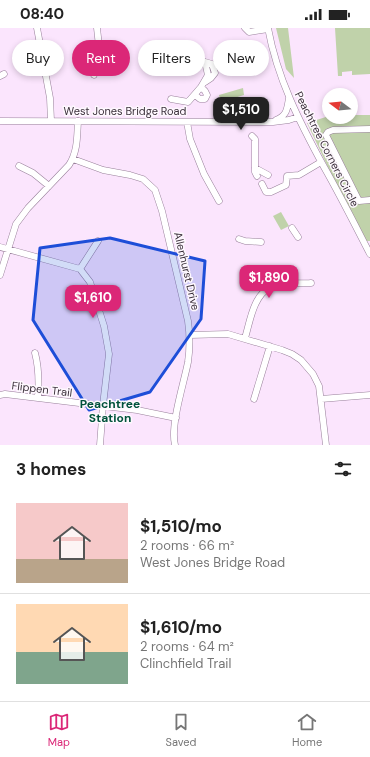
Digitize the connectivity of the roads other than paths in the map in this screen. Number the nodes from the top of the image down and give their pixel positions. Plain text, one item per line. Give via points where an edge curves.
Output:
1 (37, 28) edge
2 (97, 28) edge
3 (244, 28) edge
4 (268, 29) edge
5 (98, 40) edge
6 (205, 62) edge
7 (203, 84) junction
8 (195, 95) junction
9 (289, 98) junction
10 (171, 99) dead end
11 (298, 117) junction
12 (78, 120) junction
13 (0, 121) edge
14 (51, 121) junction
15 (187, 122) junction
16 (273, 122) junction
17 (370, 129) edge
18 (252, 136) dead end
19 (74, 159) junction
20 (321, 162) junction
21 (19, 166) dead end
22 (255, 168) junction
23 (268, 175) dead end
24 (257, 176) dead end
25 (262, 184) dead end
26 (49, 186) junction
27 (370, 200) edge
28 (219, 201) dead end
29 (292, 228) dead end
30 (298, 237) dead end
31 (239, 239) dead end
32 (98, 241) dead end
33 (261, 242) dead end
34 (0, 248) edge
35 (7, 250) junction
36 (370, 254) edge
37 (80, 269) junction
38 (0, 275) edge
39 (311, 283) dead end
40 (190, 336) junction
41 (245, 338) junction
42 (270, 346) junction
43 (35, 353) dead end
44 (0, 395) edge
45 (370, 395) edge
46 (38, 398) junction
47 (254, 399) dead end
48 (321, 399) junction
49 (103, 405) junction
50 (176, 418) junction
51 (100, 445) edge
52 (175, 445) edge
53 (326, 445) edge

1 - 14 street via 50,98
2 - 5 street
3 - 4 street via 249,32
4 - 9 street, Peachtree Corners Circle via 274,56
6 - 7 street via 208,75
7 - 8 street
7 - 8 street via 207,96 205,99
8 - 10 street via 188,102
9 - 11 street, Peachtree Corners Circle
9 - 16 street via 286,113
11 - 16 street, West Jones Bridge Road
11 - 20 street, Peachtree Corners Circle
12 - 14 street, West Jones Bridge Road
12 - 15 street, West Jones Bridge Road
12 - 19 street
13 - 14 street, West Jones Bridge Road
15 - 16 street, West Jones Bridge Road
15 - 28 street via 204,174
17 - 27 street via 333,130 326,135 360,201
18 - 22 street via 255,139
19 - 26 street
19 - 40 street, Allenhurst Drive via 103,170 143,179 155,190 173,256
20 - 25 street via 301,178 287,176 286,185 271,192 266,192
20 - 36 street, Peachtree Corners Circle
21 - 26 street
22 - 23 street
22 - 24 street
26 - 35 street via 16,224
29 - 30 street
31 - 33 street
32 - 37 street
34 - 35 street
35 - 37 street
35 - 38 street
37 - 49 street via 90,282 106,333 109,354
39 - 41 street via 271,287 262,293 257,300
40 - 41 street via 228,334
40 - 50 street, Allenhurst Drive
41 - 42 street
42 - 47 street
42 - 48 street via 301,360 313,374 319,386
43 - 46 street
44 - 46 street, Flippen Trail
45 - 48 street
46 - 49 street, Flippen Trail
48 - 53 street
49 - 50 street, Flippen Trail
49 - 51 street
50 - 52 street, Allenhurst Drive

